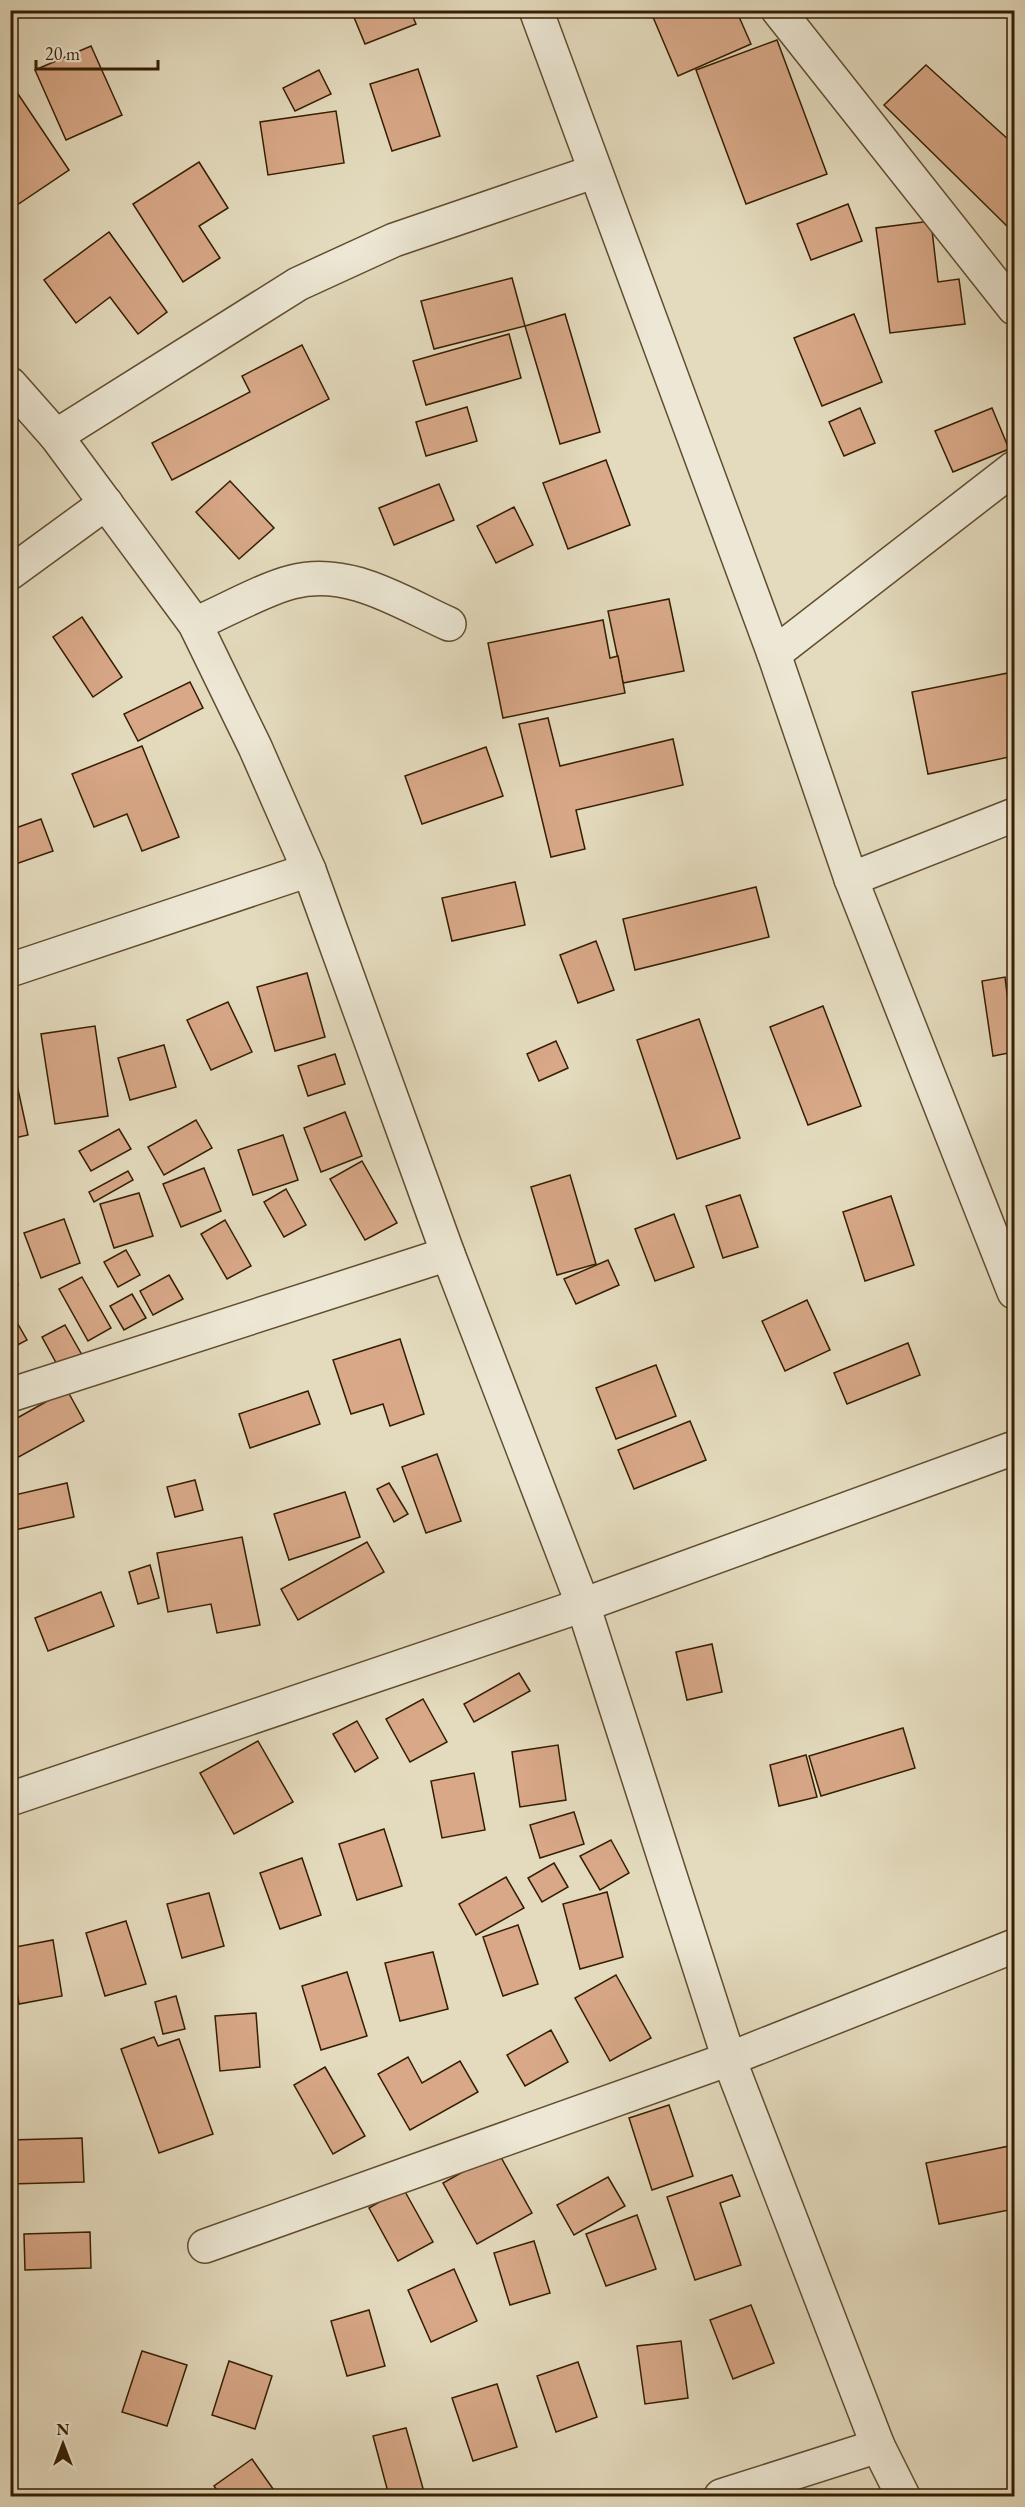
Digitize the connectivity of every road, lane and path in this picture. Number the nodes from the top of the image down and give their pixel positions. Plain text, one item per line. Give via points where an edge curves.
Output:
1 (536, 10) edge
2 (778, 10) edge
3 (593, 172) junction
4 (1014, 308) edge
5 (10, 384) edge
6 (56, 436) junction
7 (1014, 468) edge
8 (106, 503) junction
9 (10, 573) edge
10 (195, 624) junction
11 (449, 624) dead end
12 (774, 654) junction
13 (1014, 815) edge
14 (309, 870) junction
15 (851, 879) junction
16 (10, 970) edge
17 (448, 1254) junction
18 (1014, 1292) edge
19 (10, 1395) edge
20 (1014, 1448) edge
21 (583, 1605) junction
22 (10, 1798) edge
23 (1014, 1946) edge
24 (729, 2059) junction
25 (205, 2246) dead end
26 (878, 2446) junction
27 (721, 2496) edge
28 (903, 2496) edge

1 - 3 street
2 - 4 street
3 - 6 street via 394,240 298,284
3 - 12 street
5 - 6 street
6 - 8 street
7 - 12 street
8 - 9 street
8 - 10 street
10 - 11 street via 292,582 325,578 363,585
10 - 14 street
12 - 15 street
13 - 15 street
14 - 16 street
14 - 17 street
15 - 18 street
17 - 19 street
17 - 21 street
20 - 21 street
21 - 22 street
21 - 24 street
23 - 24 street
24 - 25 street
24 - 26 street
26 - 27 street
26 - 28 street

